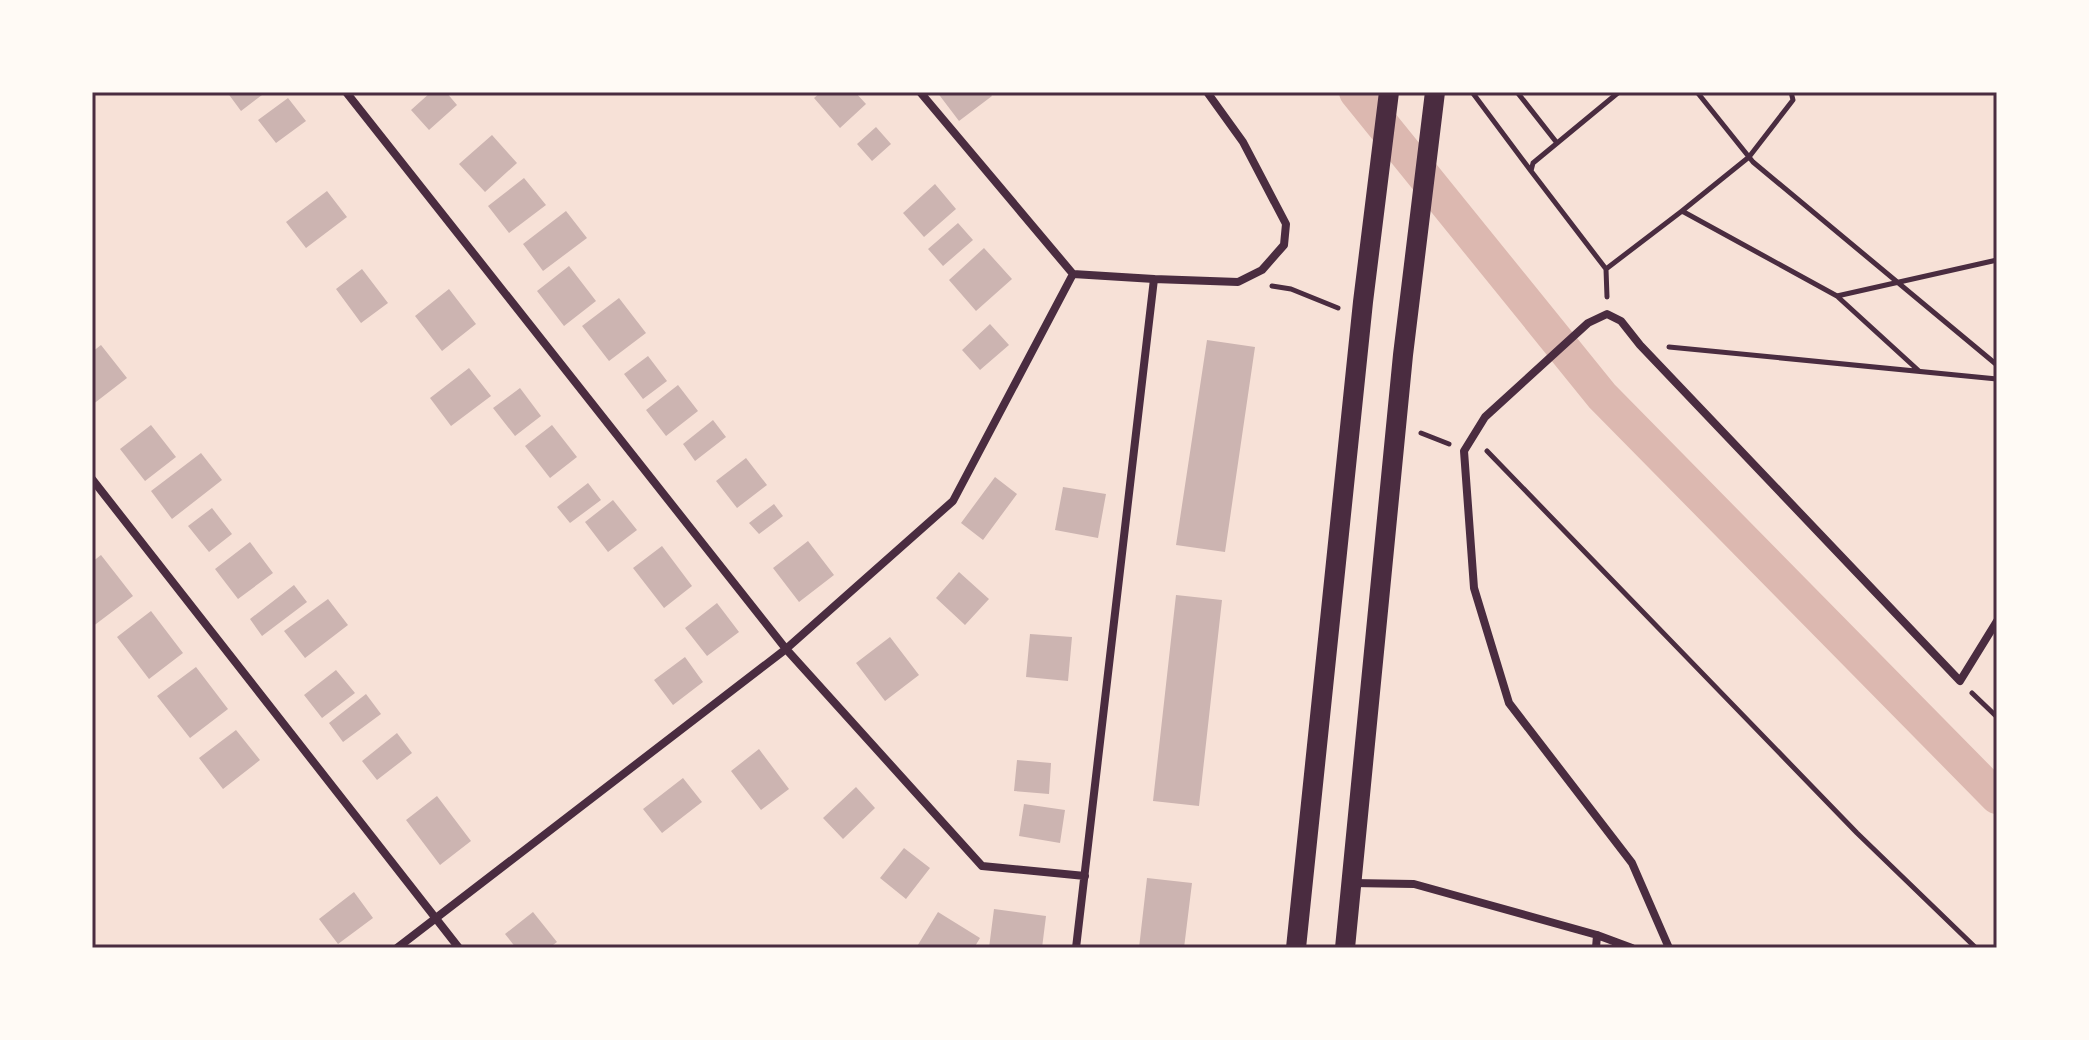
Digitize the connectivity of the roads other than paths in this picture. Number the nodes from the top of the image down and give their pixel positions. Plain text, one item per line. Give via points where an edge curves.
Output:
1 (346, 92) edge
2 (920, 92) edge
3 (1207, 92) edge
4 (1389, 92) edge
5 (1435, 92) edge
6 (1073, 274) junction
7 (1154, 279) junction
8 (92, 479) edge
9 (1997, 621) edge
10 (786, 649) junction
11 (1085, 876) junction
12 (1351, 883) junction
13 (435, 918) junction
14 (1597, 935) junction
15 (397, 948) edge
16 (459, 948) edge
17 (1076, 948) edge
18 (1296, 948) edge
19 (1345, 948) edge
20 (1596, 948) edge
21 (1632, 948) edge
22 (1669, 948) edge

1 - 10 street
2 - 6 street
3 - 7 street via 1243,142 1286,224 1284,245 1262,270 1238,282
4 - 18 main road
5 - 12 main road via 1403,355
6 - 7 street
6 - 10 street via 953,501
7 - 11 street
8 - 13 street
9 - 22 street via 1960,681 1621,321 1607,314 1588,323 1485,417 1464,451 1474,588 1509,703 1632,863
10 - 11 street via 982,866
10 - 13 street
11 - 17 street
12 - 14 street via 1414,884
12 - 19 main road
13 - 15 street
13 - 16 street
14 - 20 street
14 - 21 street

